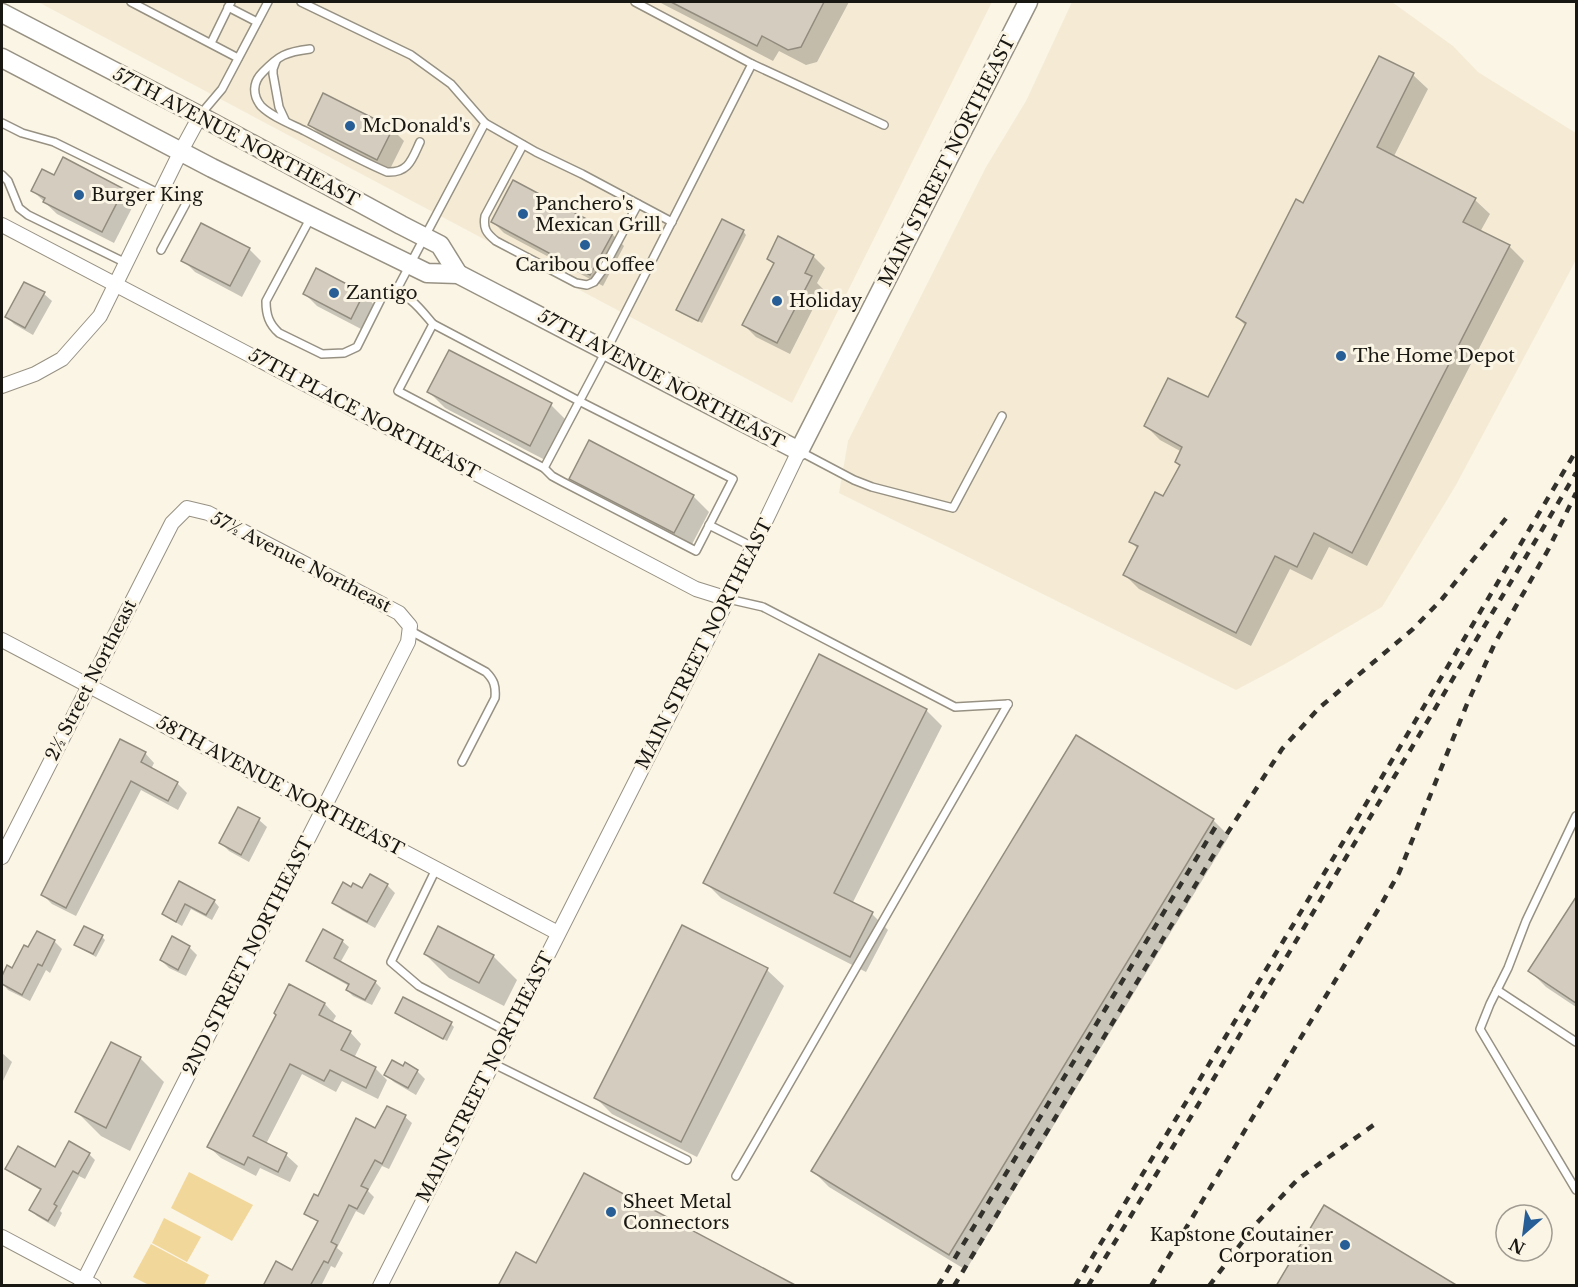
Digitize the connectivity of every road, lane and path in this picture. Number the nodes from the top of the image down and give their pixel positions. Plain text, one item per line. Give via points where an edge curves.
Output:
1 (131, 2) edge
2 (268, 2) edge
3 (301, 2) edge
4 (635, 2) edge
5 (1028, 2) edge
6 (230, 4) edge
7 (2, 13) edge
8 (257, 22) junction
9 (210, 43) junction
10 (310, 49) dead end
11 (2, 58) edge
12 (238, 58) junction
13 (278, 58) junction
14 (752, 64) junction
15 (200, 116) junction
16 (286, 122) junction
17 (2, 123) edge
18 (485, 123) junction
19 (884, 125) dead end
20 (420, 142) dead end
21 (523, 145) junction
22 (181, 151) junction
23 (2, 175) edge
24 (160, 194) junction
25 (190, 196) dead end
26 (638, 204) junction
27 (312, 217) junction
28 (672, 222) junction
29 (2, 225) edge
30 (424, 237) junction
31 (161, 250) dead end
32 (126, 263) junction
33 (410, 265) junction
34 (458, 274) junction
35 (116, 284) junction
36 (396, 291) junction
37 (433, 324) junction
38 (606, 351) junction
39 (2, 386) edge
40 (579, 402) junction
41 (1002, 416) dead end
42 (799, 451) junction
43 (544, 468) junction
44 (187, 508) joint
45 (709, 525) junction
46 (753, 547) junction
47 (728, 599) junction
48 (410, 628) junction
49 (2, 640) edge
50 (88, 686) junction
51 (462, 762) dead end
52 (323, 808) junction
53 (1576, 816) edge
54 (2, 857) edge
55 (436, 868) junction
56 (558, 933) junction
57 (1497, 990) junction
58 (508, 1032) junction
59 (1576, 1042) edge
60 (492, 1064) junction
61 (687, 1160) dead end
62 (736, 1176) dead end
63 (1576, 1190) edge
64 (2, 1237) edge
65 (86, 1284) edge
66 (380, 1286) edge

1 - 9 lane
2 - 8 lane
3 - 18 lane via 411,55 451,84
4 - 14 lane
5 - 42 street, MAIN STREET NORTHEAST
6 - 8 lane
6 - 9 lane
7 - 15 street, 57TH AVENUE NORTHEAST
8 - 12 lane
9 - 12 lane
10 - 13 lane
11 - 22 street, 57TH AVENUE NORTHEAST
12 - 15 lane via 222,89
13 - 16 lane via 273,74
13 - 16 lane via 259,76 254,89 261,105
14 - 19 lane
14 - 28 lane
15 - 22 street
15 - 30 street, 57TH AVENUE NORTHEAST
16 - 20 lane via 387,172 401,171 408,165
17 - 24 lane via 54,142
18 - 21 lane
18 - 30 lane
21 - 26 lane
21 - 26 lane via 485,216 487,234 576,283 587,285 602,272
22 - 24 street
22 - 27 street, 57TH AVENUE NORTHEAST
23 - 32 lane via 19,208 28,215
24 - 32 street
25 - 31 lane
26 - 28 lane
27 - 33 street, 57TH AVENUE NORTHEAST
27 - 36 lane via 266,302 266,312 279,333 322,354 344,353 357,347 381,299
28 - 38 lane
29 - 35 street, 57TH PLACE NORTHEAST
30 - 33 lane
30 - 34 street, 57TH AVENUE NORTHEAST via 440,245
32 - 35 street
33 - 34 street, 57TH AVENUE NORTHEAST via 427,273
33 - 36 lane
34 - 38 street, 57TH AVENUE NORTHEAST
35 - 39 street via 100,316 62,359
35 - 47 street, 57TH PLACE NORTHEAST via 696,589
36 - 37 lane via 417,304
37 - 40 lane
37 - 43 lane via 398,391
38 - 40 lane
38 - 42 street, 57TH AVENUE NORTHEAST
40 - 43 lane
40 - 45 lane via 733,479
41 - 42 lane via 953,508 872,487
42 - 46 street, MAIN STREET NORTHEAST
43 - 45 lane via 562,482 696,551
44 - 48 street, 57½ Avenue Northeast via 208,513 399,613
44 - 50 street, 2½ Street Northeast via 172,523
45 - 46 lane
46 - 47 street, MAIN STREET NORTHEAST
47 - 56 street, MAIN STREET NORTHEAST
47 - 62 lane via 763,607 956,706 1008,704
48 - 51 lane via 486,672 496,687 495,698
48 - 52 street, 2ND STREET NORTHEAST via 408,642
49 - 50 street, 58TH AVENUE NORTHEAST
50 - 52 street, 58TH AVENUE NORTHEAST
50 - 54 street, 2½ Street Northeast
52 - 55 street, 58TH AVENUE NORTHEAST
52 - 65 street, 2ND STREET NORTHEAST
53 - 57 lane
55 - 56 street, 58TH AVENUE NORTHEAST
55 - 58 lane via 391,962 419,986
56 - 58 street, MAIN STREET NORTHEAST
57 - 59 lane
57 - 63 lane via 1480,1029
58 - 60 street, MAIN STREET NORTHEAST
60 - 61 lane
60 - 66 street, MAIN STREET NORTHEAST
64 - 65 street

